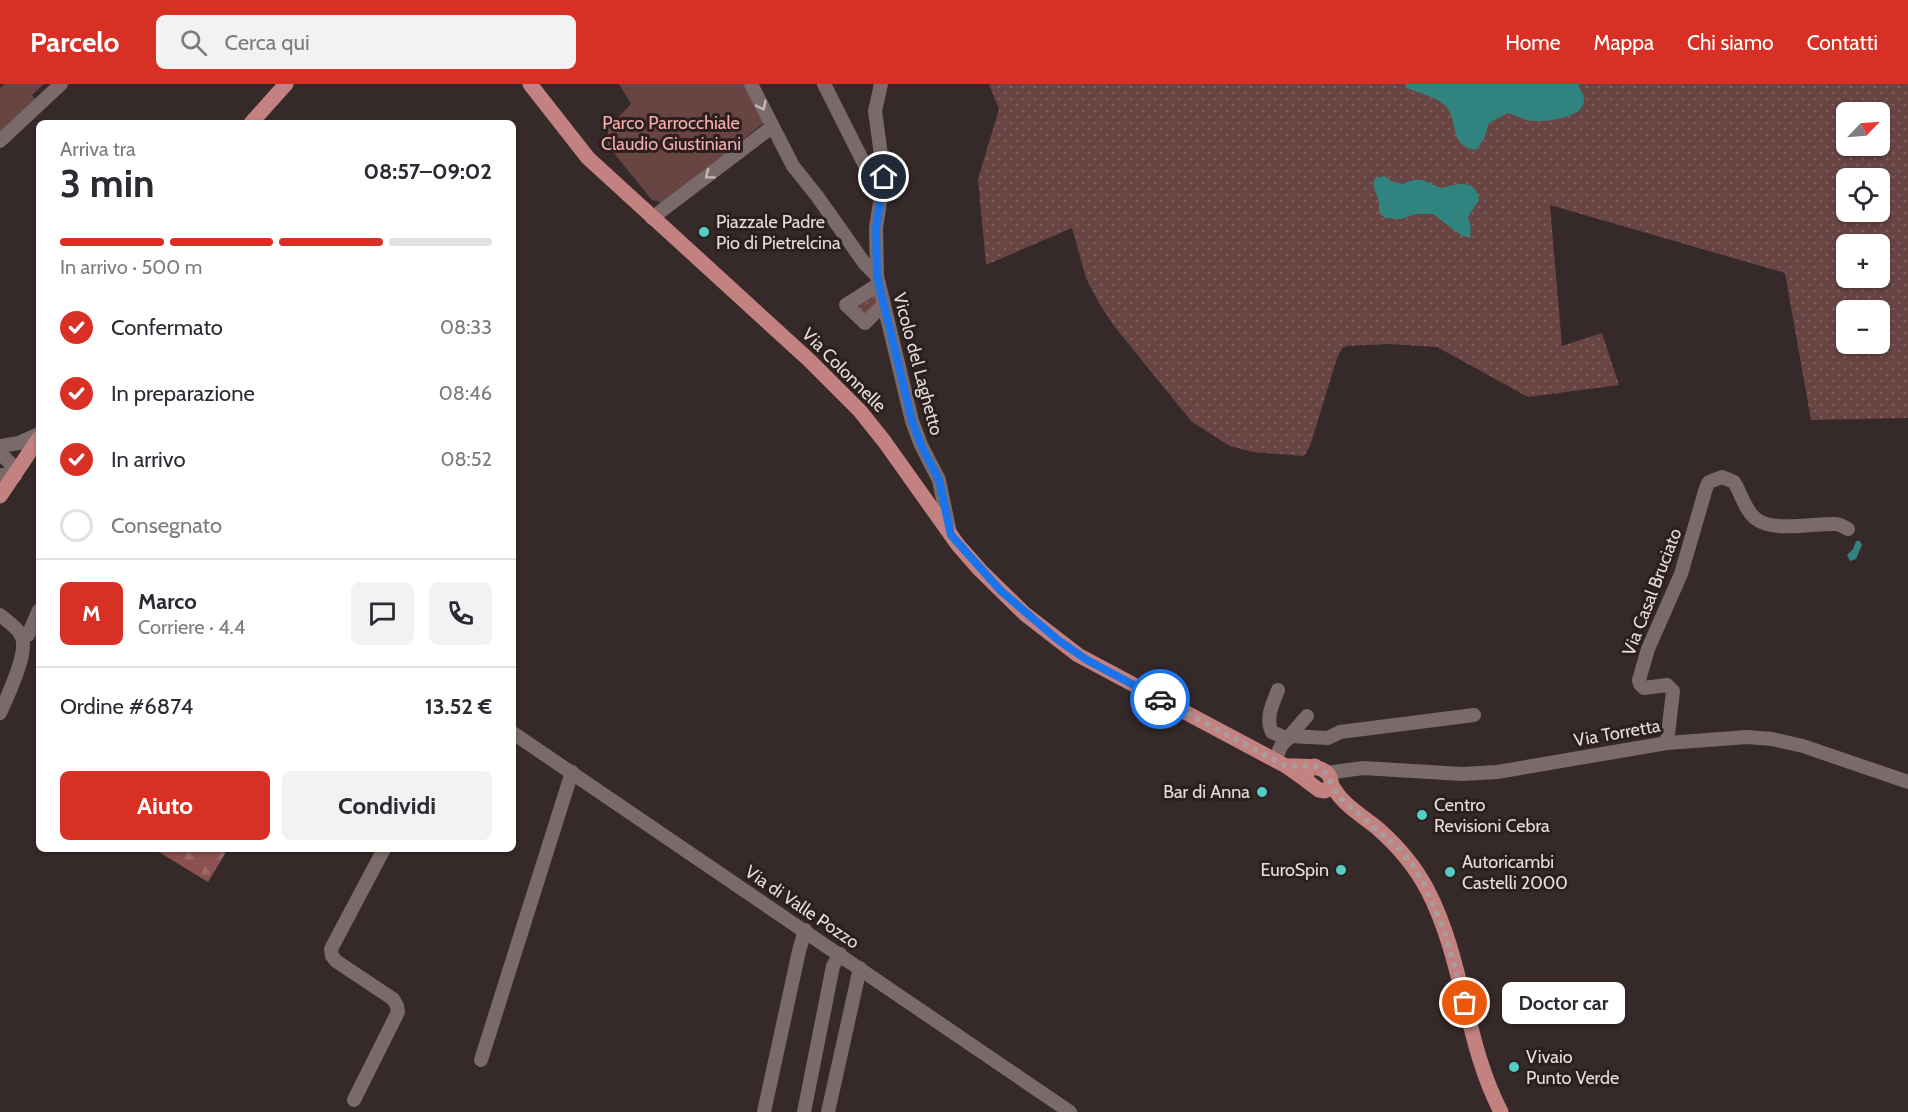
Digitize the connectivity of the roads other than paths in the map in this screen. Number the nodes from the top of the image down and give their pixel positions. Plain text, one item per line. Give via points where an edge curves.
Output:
1 (61, 84) edge
2 (286, 84) edge
3 (530, 84) edge
4 (751, 84) edge
5 (824, 84) edge
6 (881, 84) edge
7 (254, 120) edge
8 (772, 127) junction
9 (0, 141) edge
10 (881, 197) junction
11 (652, 218) junction
12 (878, 280) junction
13 (883, 304) junction
14 (36, 437) edge
15 (36, 440) edge
16 (0, 446) edge
17 (0, 453) edge
18 (7, 475) edge
19 (0, 496) edge
20 (1848, 529) dead end
21 (951, 535) junction
22 (0, 615) edge
23 (36, 617) edge
24 (28, 635) dead end
25 (1278, 690) dead end
26 (0, 713) edge
27 (1474, 715) dead end
28 (1307, 716) dead end
29 (516, 735) edge
30 (1289, 737) junction
31 (1667, 743) junction
32 (1281, 763) junction
33 (572, 771) junction
34 (1327, 781) junction
35 (1908, 783) edge
36 (382, 852) edge
37 (805, 930) junction
38 (840, 954) junction
39 (860, 968) junction
40 (481, 1060) dead end
41 (354, 1100) dead end
42 (764, 1112) edge
43 (804, 1112) edge
44 (828, 1112) edge
45 (1070, 1112) edge
46 (1501, 1112) edge

1 - 9 street
2 - 7 main road
3 - 11 main road, Via Colonnelle via 588,158
4 -> 8 street
5 - 10 street
6 - 10 street, Vicolo del Laghetto via 875,111 884,172
8 -> 11 street
8 - 12 street via 793,166
10 - 12 street, Vicolo del Laghetto via 876,228
11 - 21 main road, Via Colonnelle via 853,403
12 - 13 street, Vicolo del Laghetto
12 - 13 street via 846,305 866,323
13 - 21 street, Vicolo del Laghetto via 912,421 939,480
14 - 16 street
15 - 18 main road
17 - 18 street via 10,463
18 - 19 main road
20 - 31 street, Via Casal Bruciato via 1837,524 1763,523 1750,511 1734,482 1722,477 1709,483 1681,574 1648,649 1639,680 1644,688 1667,685 1673,691
21 - 32 main road, Via Colonnelle via 1013,603 1068,648
22 - 26 street via 24,642
23 - 24 street
25 - 30 street via 1269,725 1272,732
27 - 30 street via 1340,732 1328,738
28 - 30 street
29 - 33 street, Via di Valle Pozzo
30 - 32 street via 1281,746
31 - 34 street, Via Torretta via 1497,772 1462,774 1363,768
31 - 35 street, Via Torretta via 1733,737 1772,739
32 - 34 main road, Via Colonnelle
32 - 34 main road, Via Colonnelle via 1319,790
33 - 37 street, Via di Valle Pozzo
33 - 40 street
34 - 46 main road, Via Colonnelle via 1397,847 1428,892 1447,936 1483,1066
36 - 41 street via 331,949 336,961 393,999 398,1008
37 - 38 street, Via di Valle Pozzo
37 - 42 street
38 - 39 street, Via di Valle Pozzo
38 - 43 street via 833,966
39 - 44 street
39 - 45 street, Via di Valle Pozzo

